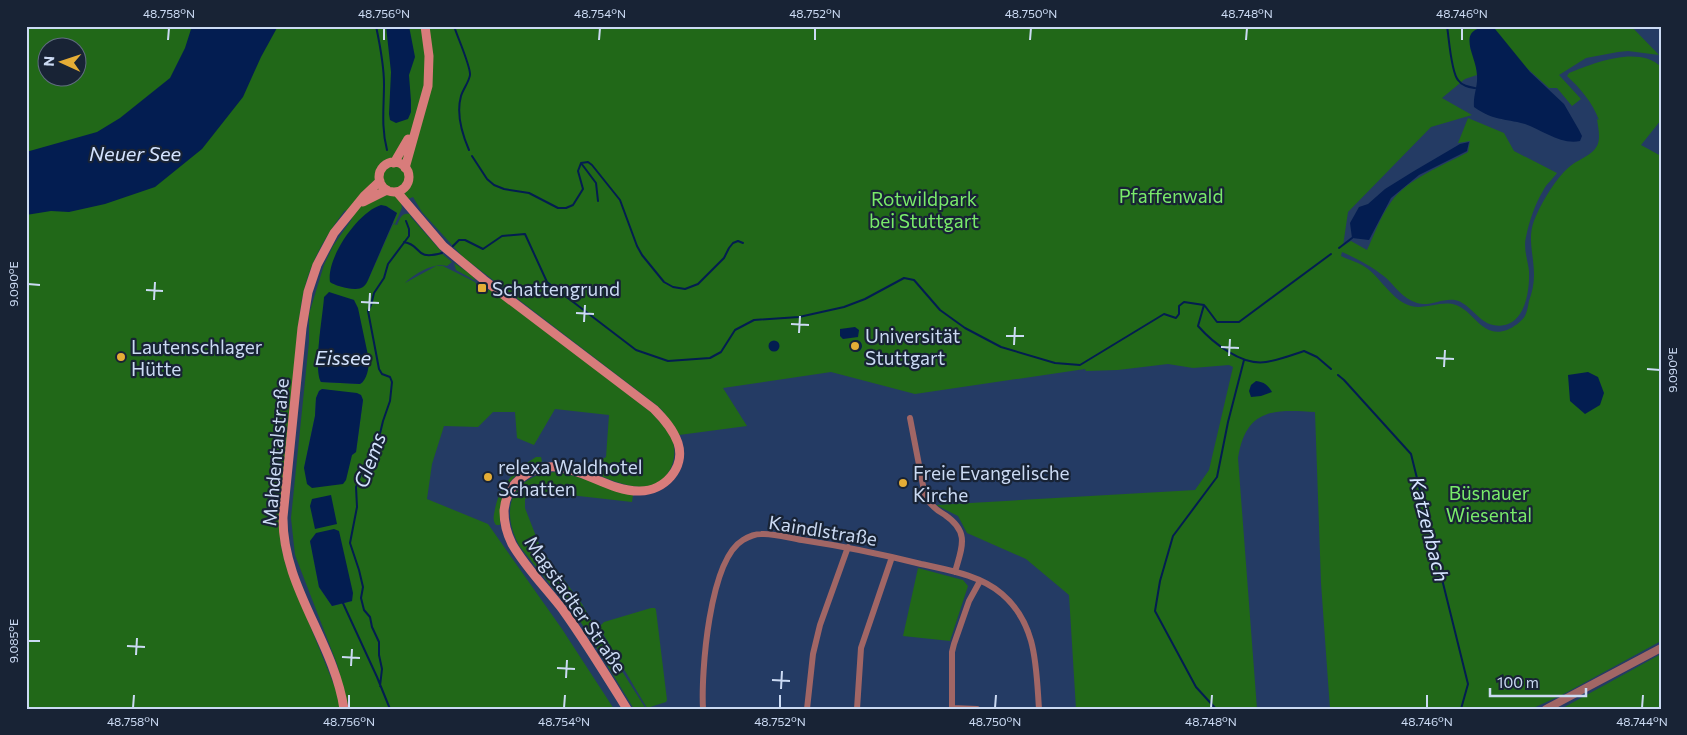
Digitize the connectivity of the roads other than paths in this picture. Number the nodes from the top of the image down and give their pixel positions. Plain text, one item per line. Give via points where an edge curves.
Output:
1 (425, 26) edge
2 (419, 119) junction
3 (394, 163) junction
4 (405, 168) junction
5 (380, 181) junction
6 (406, 186) junction
7 (387, 190) junction
8 (397, 192) junction
9 (360, 203) junction
10 (411, 206) junction
11 (910, 418) dead end
12 (848, 547) junction
13 (892, 557) junction
14 (955, 572) junction
15 (980, 581) junction
16 (1661, 648) edge
17 (344, 709) edge
18 (627, 709) edge
19 (703, 709) edge
20 (807, 709) edge
21 (857, 709) edge
22 (977, 709) edge
23 (1039, 709) edge
24 (1546, 709) edge

1 - 2 main road via 430,74
2 - 3 main road
2 - 4 main road
3 - 4 main road
3 - 5 main road via 383,168
4 - 6 main road via 409,176
5 - 7 main road
5 - 9 main road, Mahdentalstraße
6 - 8 main road
6 - 10 main road, Magstadter Straße
7 - 8 main road
7 - 9 main road, Mahdentalstraße
8 - 10 main road, Magstadter Straße
9 - 17 main road, Mahdentalstraße via 347,215 328,243 308,292 283,517 288,559 336,677
10 - 18 main road, Magstadter Straße via 449,252 654,409 678,442 675,471 669,480 656,488 629,490 569,469 551,467 521,478 506,502 504,518 513,545 573,624
11 - 14 street via 925,496 930,505 953,521 963,537
12 - 13 street, Kaindlstraße
12 - 19 street, Kaindlstraße via 761,534 742,540 722,572 714,597 703,666
12 - 20 street via 820,624
13 - 14 street, Kaindlstraße
13 - 21 street via 861,648
14 - 15 street, Kaindlstraße
15 - 22 street via 969,601 952,652 952,708
15 - 23 street, Kaindlstraße via 1002,594 1021,616 1036,654
16 - 24 street

